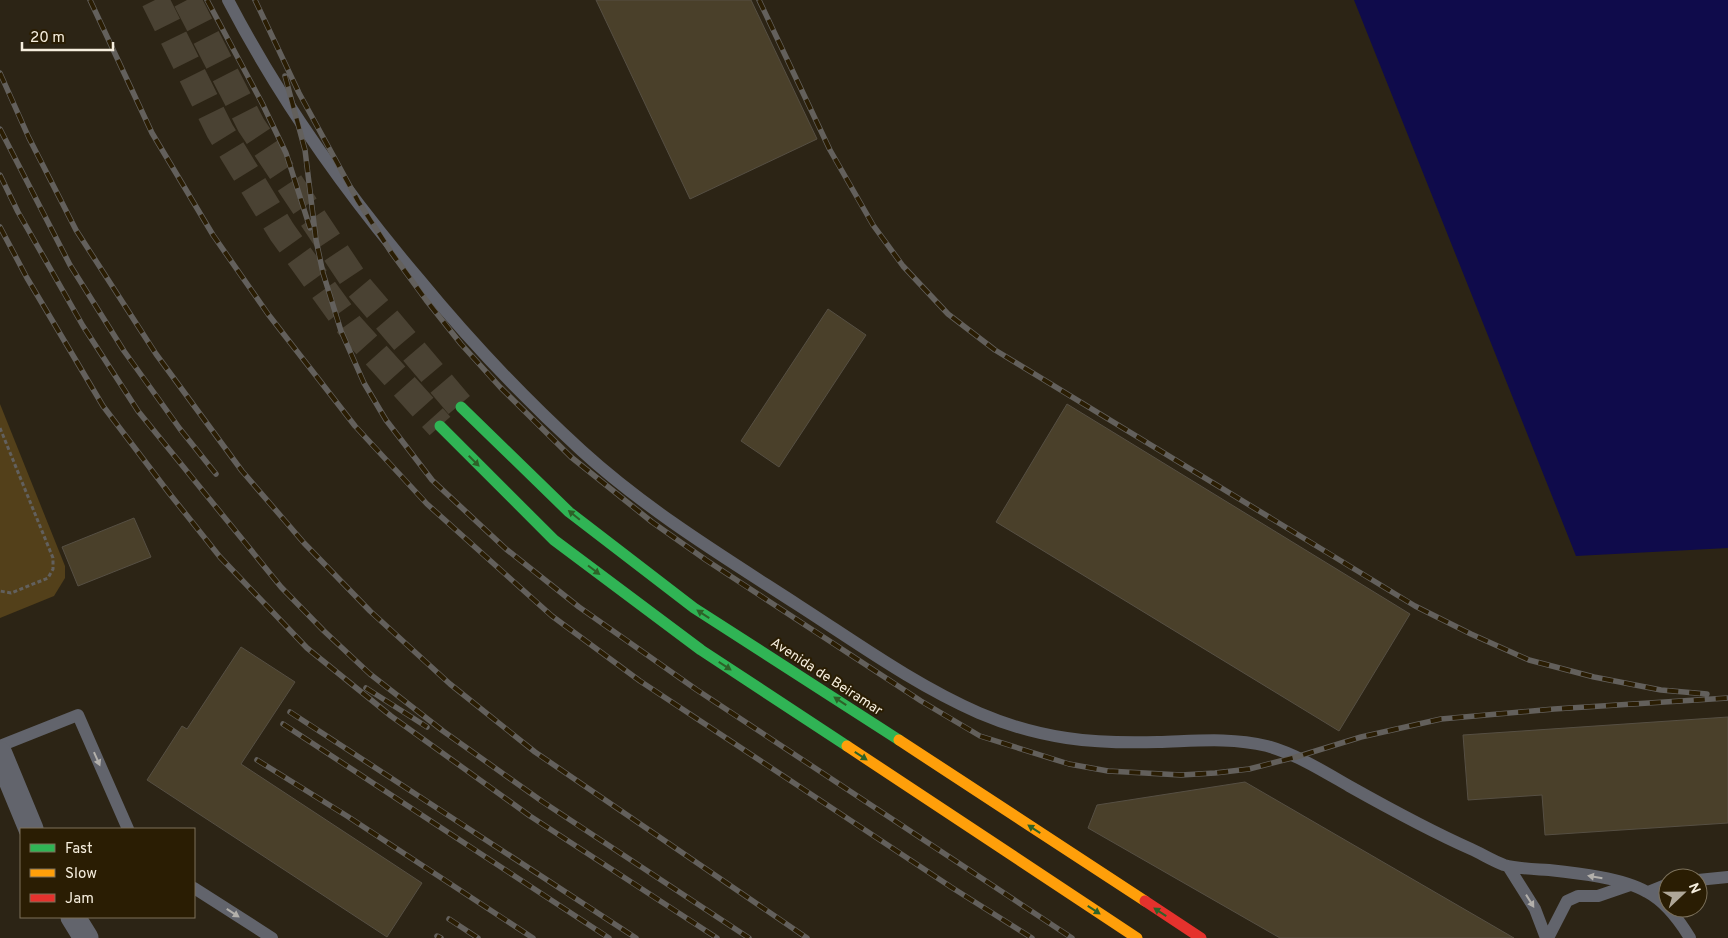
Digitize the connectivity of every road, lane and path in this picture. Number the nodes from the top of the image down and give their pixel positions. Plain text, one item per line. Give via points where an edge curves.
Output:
1 (228, 0) edge
2 (461, 407) tunnel mouth
3 (440, 426) tunnel mouth
4 (0, 428) edge
5 (0, 591) edge
6 (0, 746) edge
7 (0, 754) edge
8 (31, 828) edge
9 (128, 828) edge
10 (1508, 866) junction
11 (1728, 877) edge
12 (1708, 879) edge
13 (1630, 885) junction
14 (1658, 888) edge
15 (195, 889) edge
16 (1648, 892) junction
17 (74, 918) edge
18 (86, 938) edge
19 (272, 938) edge
20 (1137, 938) edge
21 (1201, 938) edge
22 (1547, 938) edge
23 (1690, 938) edge

1 - 10 lane via 297,118 376,228 459,328 583,452 636,496 698,540 919,682 977,712 1023,730 1062,739 1106,743 1209,739 1270,747 1296,757 1422,827
21 -> 2 main road, Avenida de Beiramar via 694,608 569,512
3 -> 20 main road via 554,540 693,644
4 - 5 path via 53,558 48,578 11,593
6 -> 9 lane via 78,715
7 - 8 street
13 -> 10 lane via 1566,872
10 -> 22 lane via 1535,909
11 - 12 lane
13 - 16 lane
13 - 22 lane via 1598,896 1578,896 1567,902
14 - 16 lane
15 -> 19 lane
16 - 23 lane via 1678,917
17 - 18 street

